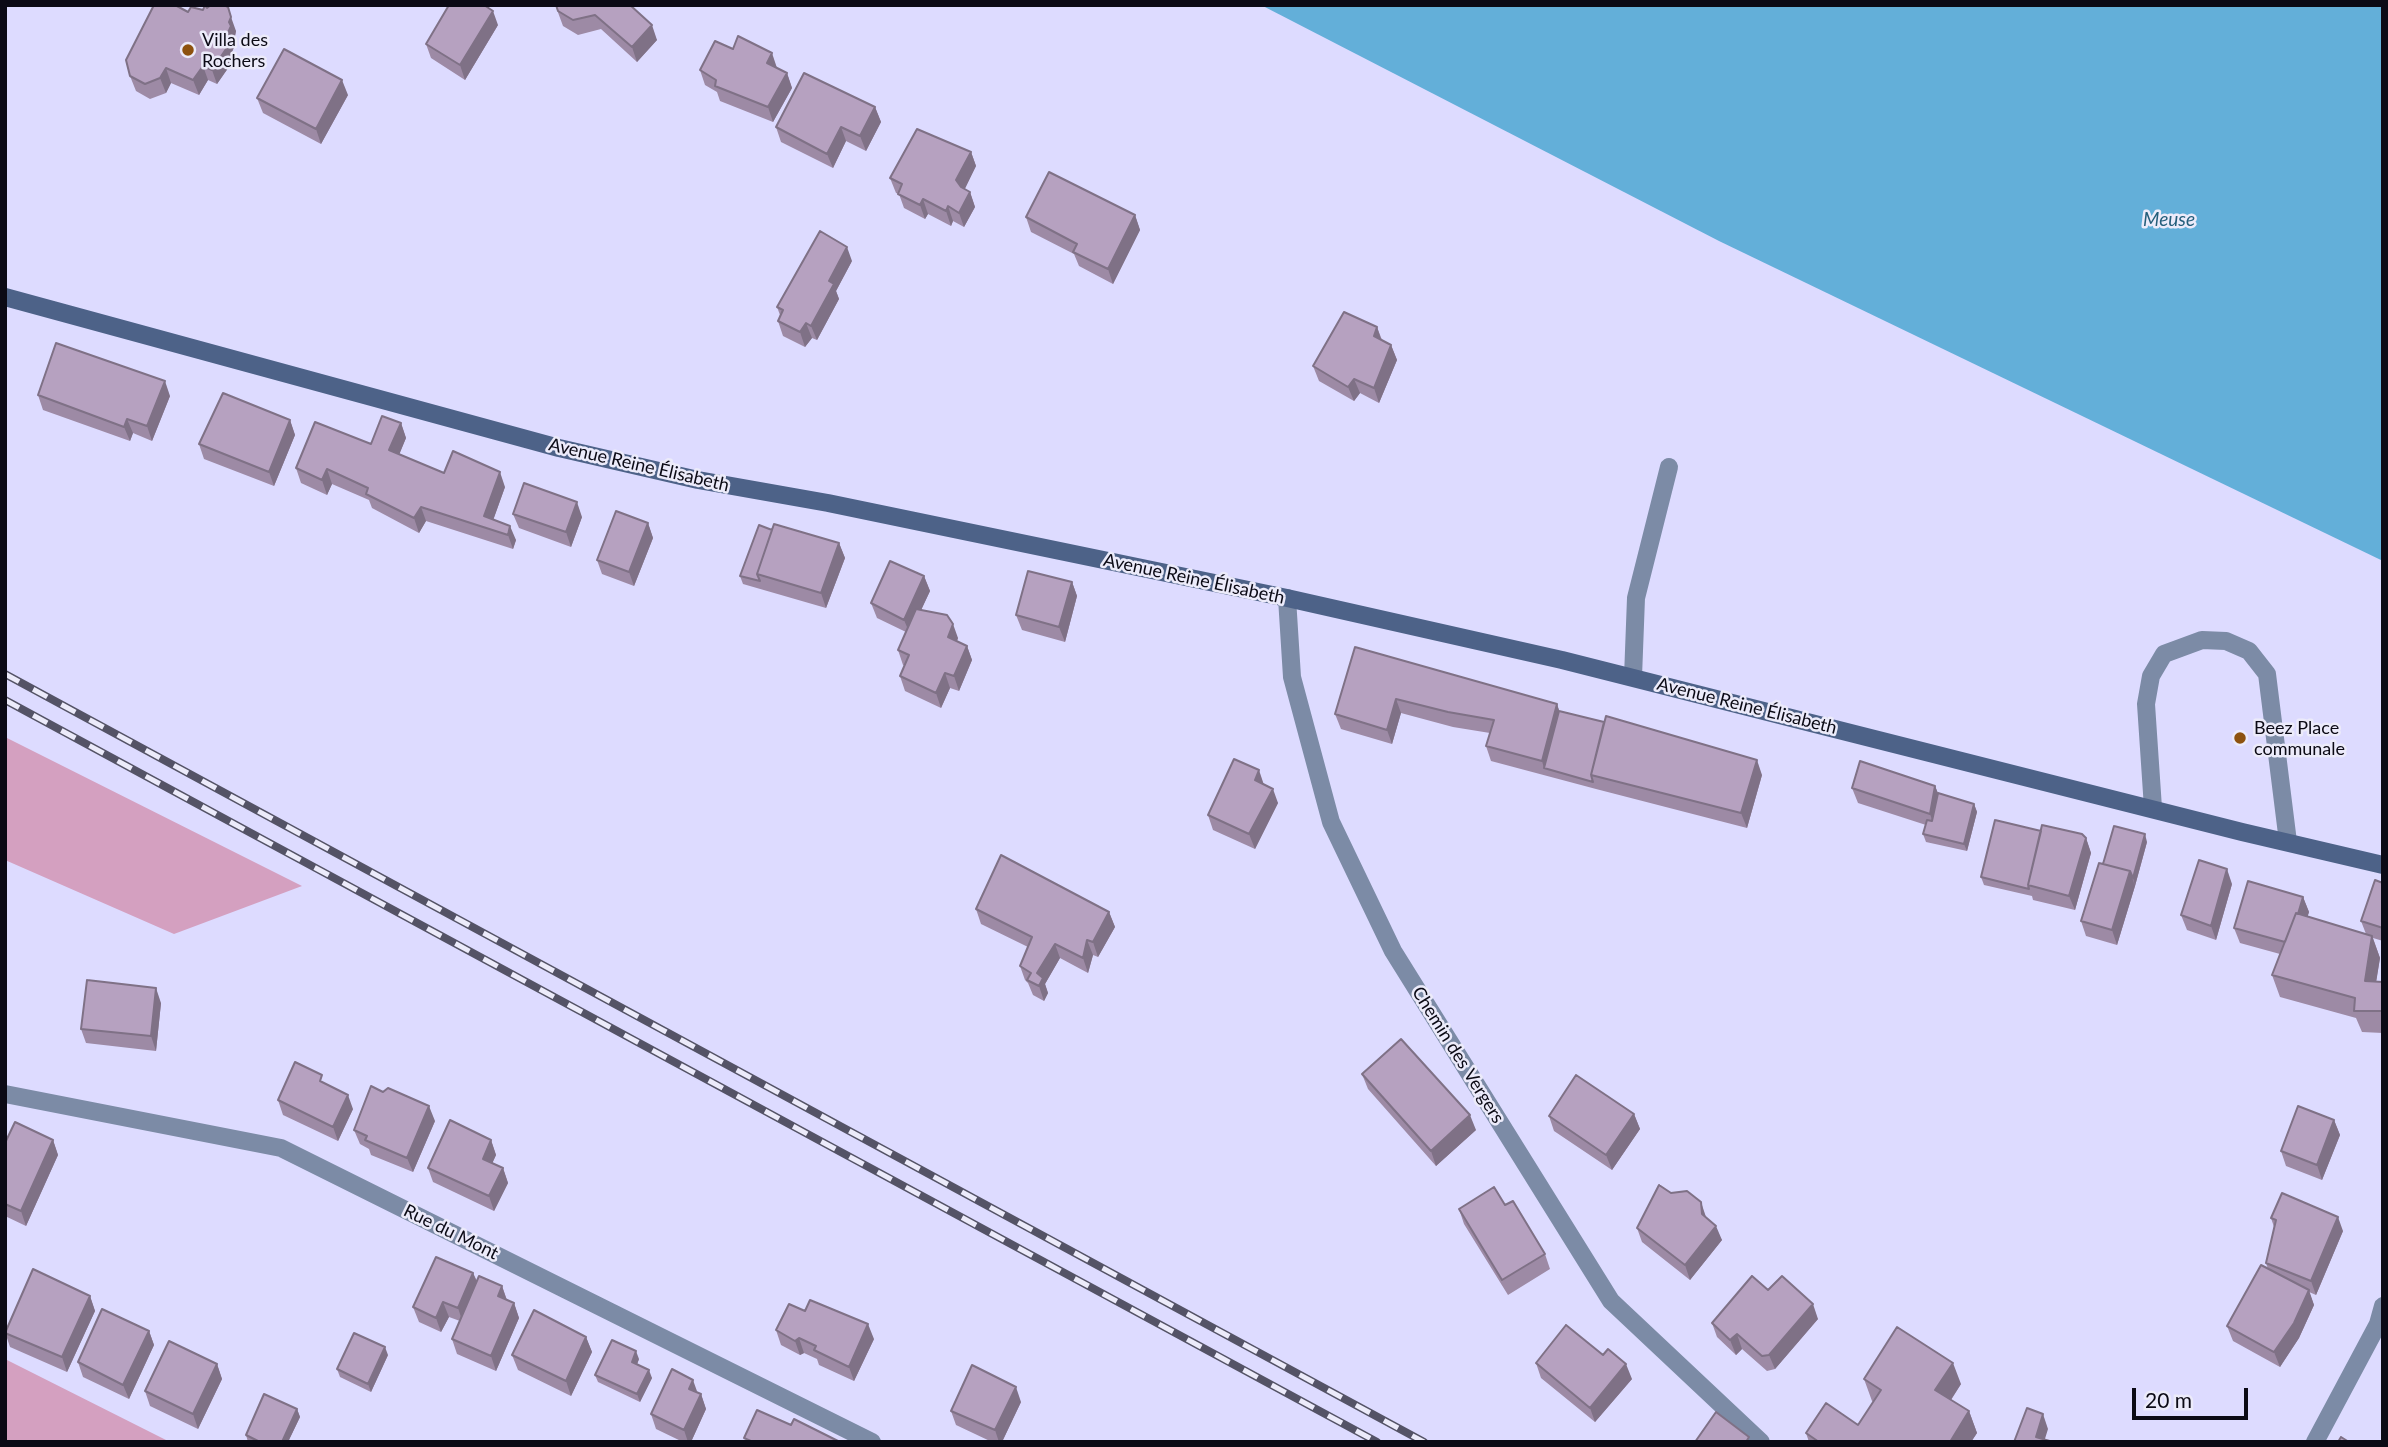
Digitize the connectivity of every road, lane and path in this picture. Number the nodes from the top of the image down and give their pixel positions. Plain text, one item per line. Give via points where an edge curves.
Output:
1 (5, 298) edge
2 (1669, 467) dead end
3 (1287, 598) junction
4 (1633, 677) junction
5 (2153, 808) junction
6 (2288, 842) junction
7 (2383, 865) edge
8 (5, 1094) edge
9 (2383, 1306) edge
10 (872, 1442) edge
11 (1761, 1442) edge
12 (2315, 1442) edge

1 - 3 main road, Avenue Reine Élisabeth via 571,451
2 - 4 street via 1636,598
3 - 4 main road, Avenue Reine Élisabeth
3 - 11 street, Chemin des Vergers via 1292,677 1331,822 1393,951 1611,1301
4 - 5 main road, Avenue Reine Élisabeth
5 - 6 main road, Avenue Reine Élisabeth
5 - 6 street via 2146,704 2151,676 2164,654 2202,640 2226,641 2249,650 2267,674
6 - 7 main road, Avenue Reine Élisabeth
8 - 10 street, Rue du Mont via 281,1148
9 - 12 street via 2378,1324

